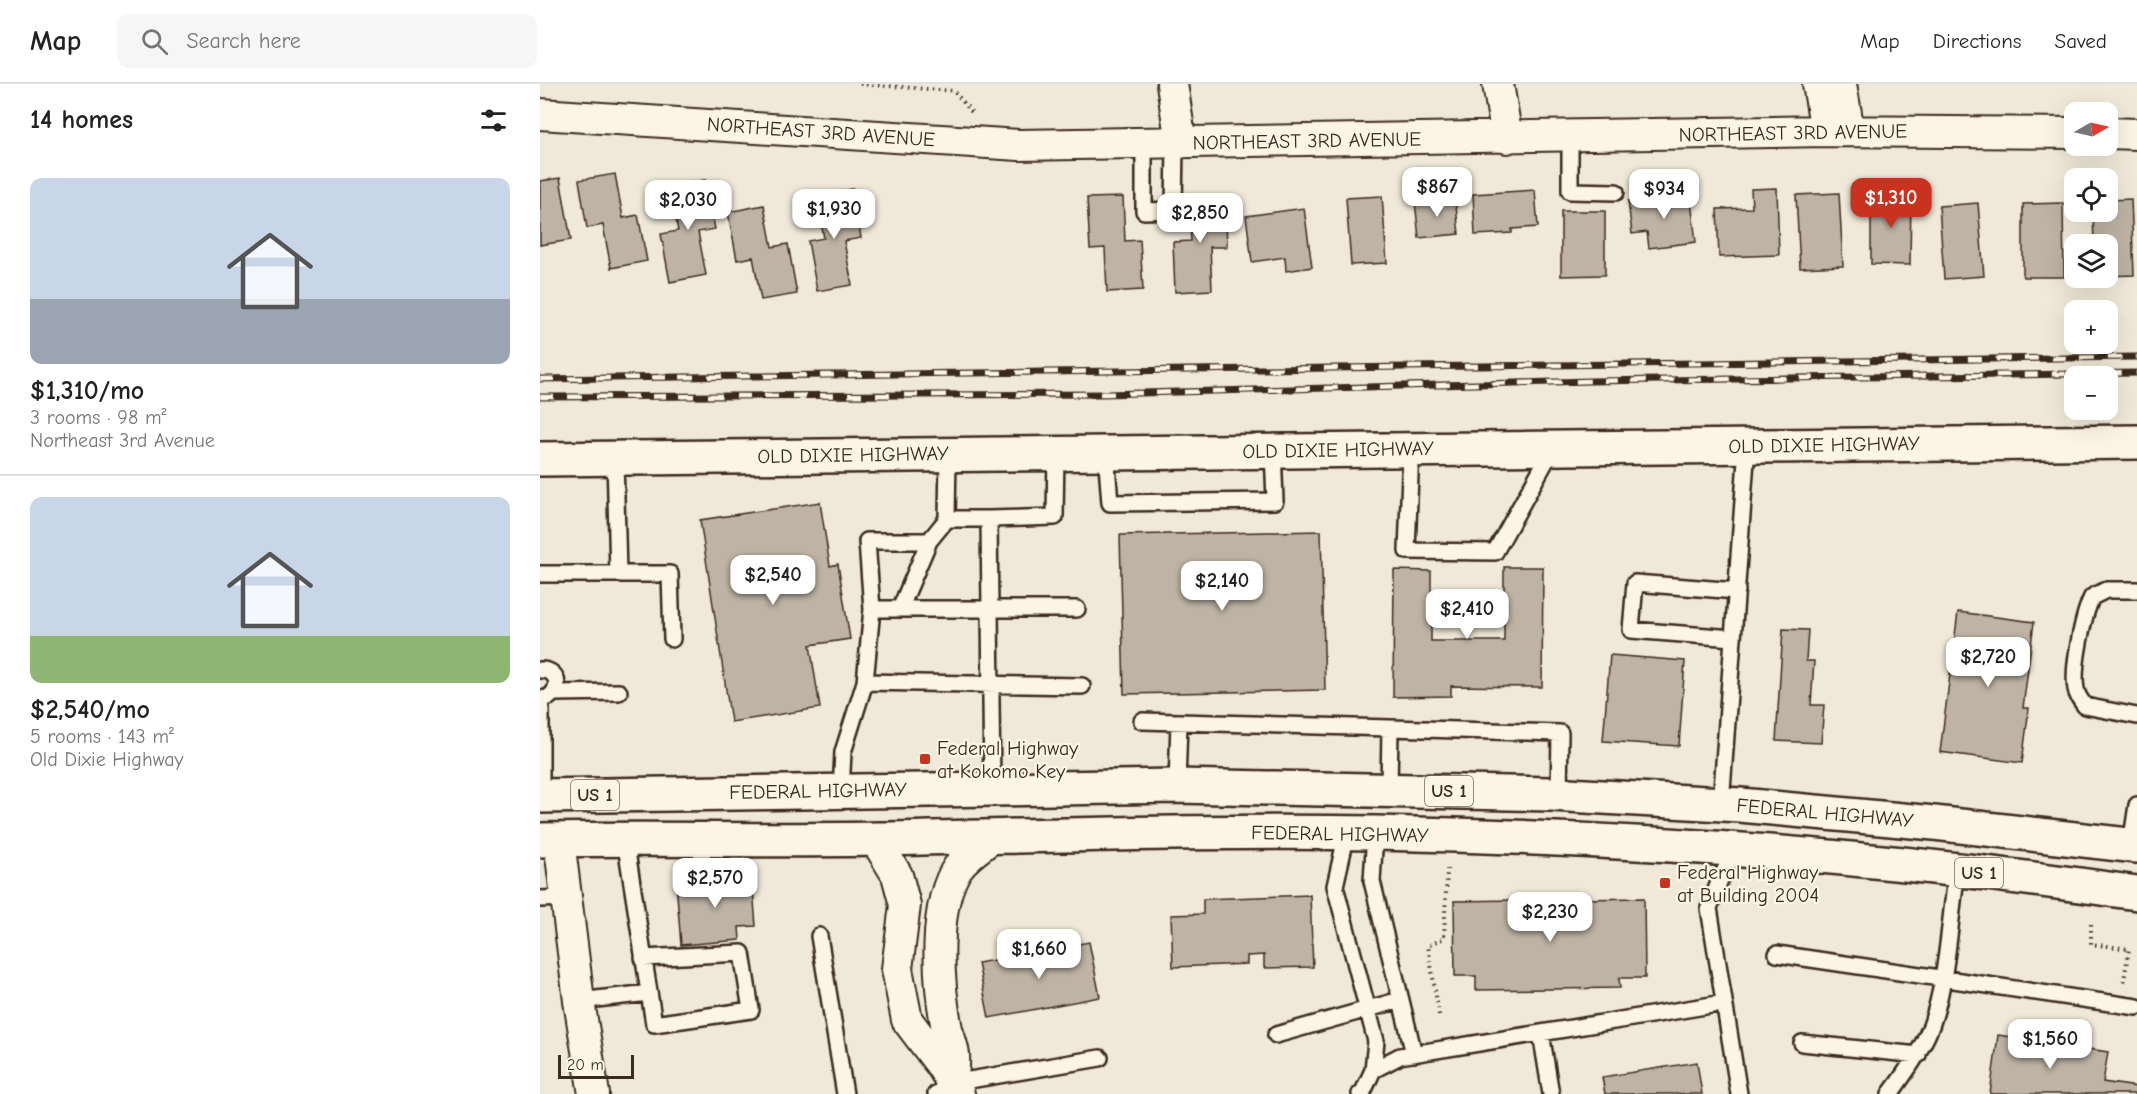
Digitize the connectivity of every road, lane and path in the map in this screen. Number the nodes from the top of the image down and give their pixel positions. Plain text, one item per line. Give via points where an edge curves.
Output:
1 (860, 84) edge
2 (1172, 84) edge
3 (1498, 84) edge
4 (1818, 84) edge
5 (1841, 84) edge
6 (540, 114) edge
7 (976, 117) dead end
8 (1838, 131) junction
9 (2064, 133) edge
10 (2118, 133) edge
11 (2137, 134) edge
12 (1570, 137) junction
13 (1507, 138) junction
14 (1144, 143) junction
15 (1178, 143) junction
16 (1616, 192) dead end
17 (2137, 442) edge
18 (1747, 446) junction
19 (1554, 448) junction
20 (1411, 449) junction
21 (1273, 450) junction
22 (1056, 452) junction
23 (1106, 452) junction
24 (948, 454) junction
25 (615, 458) junction
26 (540, 459) edge
27 (947, 519) junction
28 (989, 519) junction
29 (929, 541) junction
30 (540, 574) edge
31 (618, 574) junction
32 (2137, 590) edge
33 (1737, 591) junction
34 (990, 608) junction
35 (872, 609) junction
36 (900, 609) junction
37 (1077, 609) dead end
38 (1733, 638) junction
39 (672, 639) dead end
40 (540, 670) edge
41 (865, 682) junction
42 (991, 685) junction
43 (1082, 686) dead end
44 (619, 692) dead end
45 (545, 696) edge
46 (2137, 716) edge
47 (1142, 721) dead end
48 (1179, 722) junction
49 (1390, 728) junction
50 (1177, 786) junction
51 (1342, 788) junction
52 (992, 789) junction
53 (1389, 789) junction
54 (841, 791) junction
55 (650, 794) junction
56 (1555, 795) junction
57 (540, 796) edge
58 (1721, 804) junction
59 (2137, 805) edge
60 (1149, 832) junction
61 (1361, 833) junction
62 (994, 836) junction
63 (625, 839) junction
64 (875, 839) junction
65 (549, 840) edge
66 (2134, 845) edge
67 (1736, 851) junction
68 (1447, 868) dead end
69 (1957, 870) junction
70 (2051, 880) junction
71 (2137, 893) edge
72 (552, 898) edge
73 (2091, 924) dead end
74 (819, 936) dead end
75 (1777, 954) dead end
76 (643, 958) junction
77 (1942, 978) junction
78 (941, 983) junction
79 (901, 987) junction
80 (649, 993) junction
81 (2122, 994) dead end
82 (1400, 1000) junction
83 (579, 1001) junction
84 (1725, 1003) junction
85 (2137, 1007) edge
86 (1368, 1008) junction
87 (1439, 1015) dead end
88 (1541, 1033) junction
89 (1276, 1035) dead end
90 (1802, 1043) dead end
91 (1414, 1054) junction
92 (1918, 1055) junction
93 (1100, 1058) dead end
94 (1373, 1070) junction
95 (949, 1090) edge
96 (594, 1094) edge
97 (845, 1094) edge
98 (1360, 1094) edge
99 (1551, 1094) edge
100 (1739, 1094) edge
101 (1890, 1094) edge

1 - 7 path via 954,91
2 - 15 street
3 - 13 street
4 - 8 street
5 - 8 street
6 - 14 street, NORTHEAST 3RD AVENUE via 1018,145
8 - 9 street, NORTHEAST 3RD AVENUE
8 - 12 street, NORTHEAST 3RD AVENUE
10 - 11 street
12 - 13 street, NORTHEAST 3RD AVENUE
12 - 16 lane via 1570,191
13 - 15 street, NORTHEAST 3RD AVENUE
14 - 15 street, NORTHEAST 3RD AVENUE
14 - 15 lane via 1144,211 1174,210
17 - 18 main road, OLD DIXIE HIGHWAY
18 - 19 main road, OLD DIXIE HIGHWAY
18 - 33 lane
19 - 20 main road, OLD DIXIE HIGHWAY
19 - 20 lane via 1495,552 1407,550
20 - 21 main road, OLD DIXIE HIGHWAY
21 - 23 main road, OLD DIXIE HIGHWAY
21 - 23 lane via 1275,501 1110,503
22 - 23 main road, OLD DIXIE HIGHWAY
22 - 24 main road, OLD DIXIE HIGHWAY
22 - 28 lane via 1055,518
24 - 25 main road, OLD DIXIE HIGHWAY
24 - 27 lane
25 - 26 main road, OLD DIXIE HIGHWAY
25 - 31 lane
27 - 28 lane
27 - 29 lane
28 - 34 lane
29 - 35 lane via 867,541
29 - 36 lane
30 - 31 lane
31 - 39 lane via 670,574
32 - 46 lane via 2106,590 2092,597 2086,609 2075,679 2076,693 2085,706
33 - 38 lane
33 - 38 lane via 1635,583 1631,630
34 - 36 lane
34 - 37 lane
34 - 42 lane
35 - 36 lane
35 - 41 lane
38 - 58 lane
40 - 45 lane via 553,672 557,679 558,686
41 - 42 lane
41 - 54 lane via 843,752
42 - 43 lane
42 - 52 lane
44 - 45 lane
45 - 57 lane
47 - 48 lane
48 - 49 lane
48 - 50 lane
49 - 53 lane
49 - 56 lane via 1560,733
50 - 51 main road, FEDERAL HIGHWAY / US 1
50 - 52 main road, FEDERAL HIGHWAY / US 1
51 - 53 main road, FEDERAL HIGHWAY / US 1
51 - 60 main road via 1324,805 1294,812 1208,813
52 - 54 main road, FEDERAL HIGHWAY / US 1
53 - 56 main road, FEDERAL HIGHWAY / US 1
54 - 55 main road, FEDERAL HIGHWAY / US 1
55 - 57 main road, FEDERAL HIGHWAY / US 1
55 - 65 main road via 588,814
56 - 58 main road, FEDERAL HIGHWAY / US 1
56 - 61 main road via 1509,809 1395,807
58 - 66 main road, FEDERAL HIGHWAY / US 1
59 - 66 lane
60 - 61 main road, FEDERAL HIGHWAY / US 1
60 - 62 main road, FEDERAL HIGHWAY / US 1
61 - 67 main road, FEDERAL HIGHWAY / US 1 via 1528,838
61 - 82 lane
61 - 86 lane via 1335,886
62 - 64 main road, FEDERAL HIGHWAY / US 1
62 - 78 street via 961,863 951,878 940,939
63 - 64 main road, FEDERAL HIGHWAY / US 1
63 - 65 main road, FEDERAL HIGHWAY / US 1
63 - 76 lane
64 - 79 street via 897,875 905,905 897,969
65 - 72 street
66 - 70 main road via 2104,865
67 - 69 main road, FEDERAL HIGHWAY / US 1
67 - 84 lane via 1720,877 1709,908
68 - 87 path via 1444,938 1428,946
69 - 70 main road, FEDERAL HIGHWAY / US 1
69 - 77 lane
70 - 71 main road, FEDERAL HIGHWAY / US 1
72 - 83 street
73 - 81 path via 2091,944 2129,949
74 - 97 lane
75 - 77 lane
76 - 80 lane
76 - 80 lane via 742,953 751,1010 654,1024
77 - 85 lane
77 - 92 lane via 1931,1025
78 - 79 street
78 - 95 street via 954,1055
79 - 95 street via 907,1020
80 - 83 lane
82 - 86 lane
82 - 91 lane
83 - 96 street
84 - 88 lane
84 - 100 lane
86 - 89 lane
86 - 94 lane via 1376,1041
88 - 91 lane
88 - 99 lane
90 - 92 lane
91 - 94 lane via 1400,1056
92 - 101 lane
93 - 95 lane
94 - 98 lane

